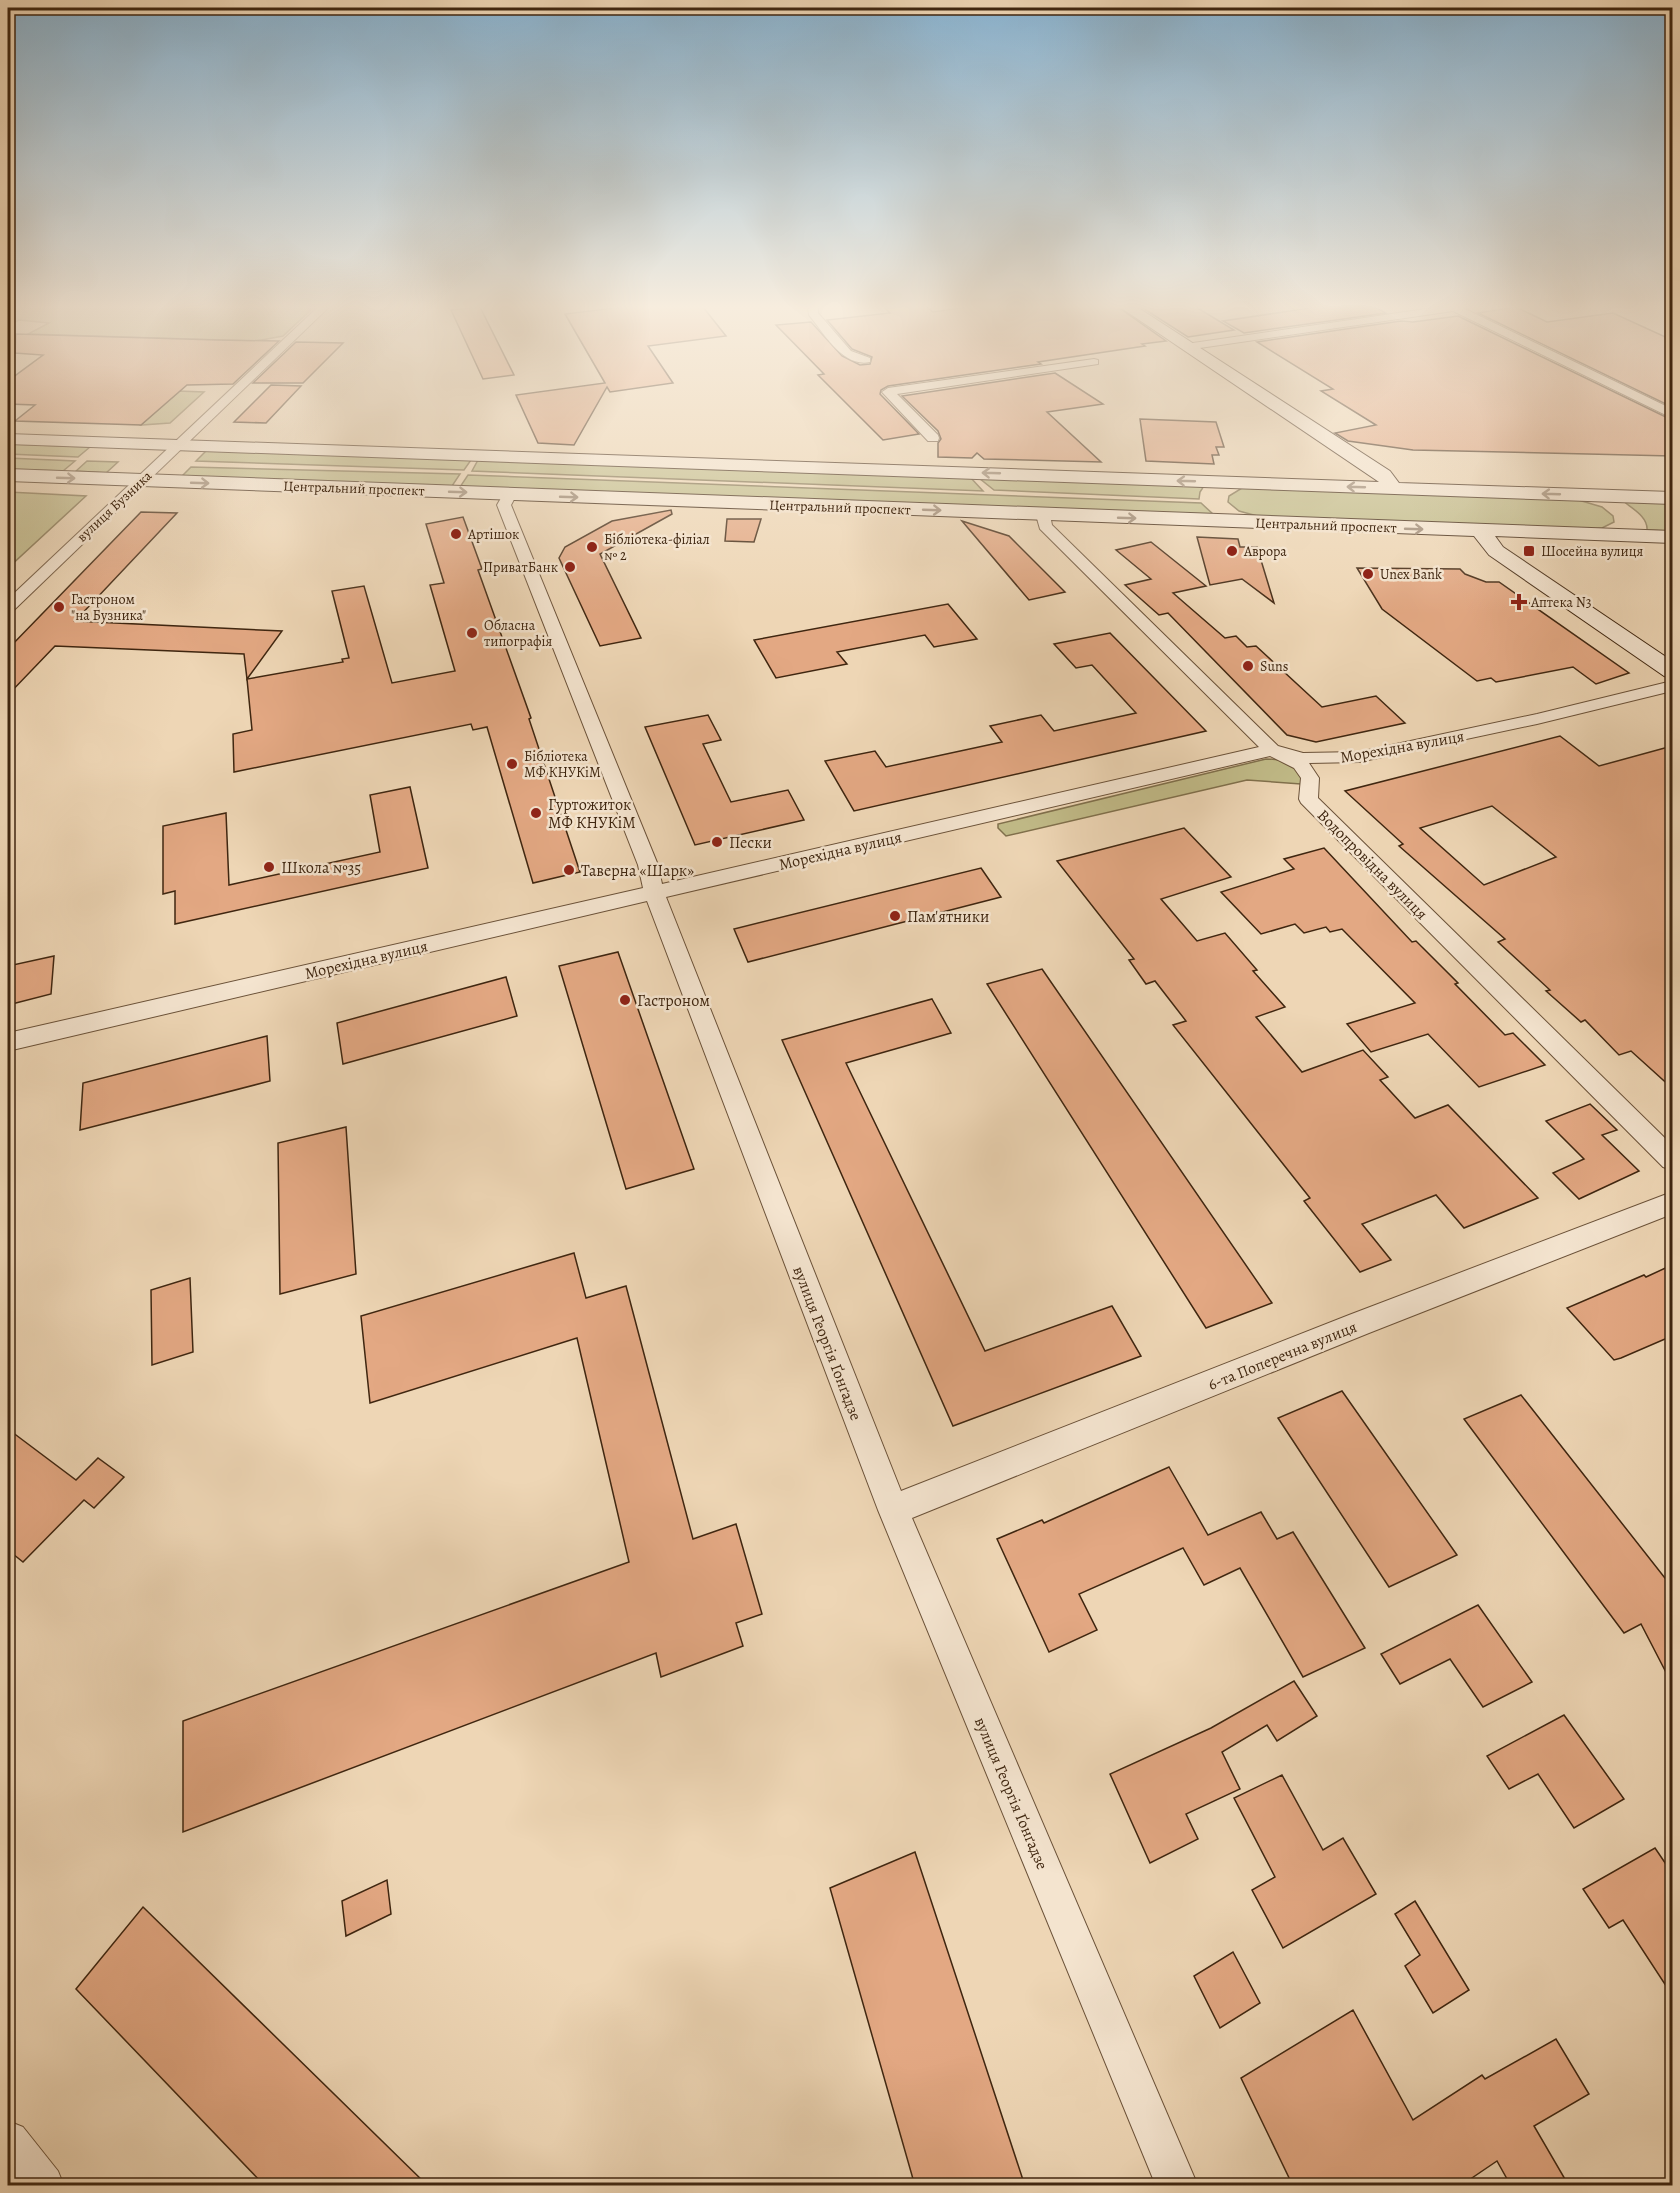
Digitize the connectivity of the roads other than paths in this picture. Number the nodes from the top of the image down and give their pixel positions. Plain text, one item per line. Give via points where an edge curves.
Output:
1 (216, 409) edge
2 (905, 409) edge
3 (1282, 409) edge
4 (933, 438) dead end
5 (8, 439) edge
6 (179, 444) junction
7 (8, 475) edge
8 (142, 480) junction
9 (1244, 483) junction
10 (1393, 488) junction
11 (510, 494) junction
12 (1584, 495) junction
13 (1672, 498) edge
14 (1043, 514) junction
15 (1251, 522) junction
16 (1481, 531) junction
17 (1614, 535) junction
18 (1672, 537) edge
19 (8, 607) edge
20 (1672, 671) edge
21 (1672, 686) edge
22 (1272, 750) junction
23 (654, 892) junction
24 (8, 1042) edge
25 (1672, 1160) edge
26 (1672, 1203) edge
27 (893, 1510) junction
28 (8, 2142) edge
29 (44, 2186) edge
30 (1177, 2186) edge

1 - 6 street, вулиця Бузника
2 - 4 street
3 - 10 main road via 1383,475
5 - 6 main road
6 - 8 street, вулиця Бузника
9 -> 6 main road
7 -> 8 main road, Центральний проспект
8 -> 11 main road, Центральний проспект
8 - 19 street, вулиця Бузника
10 -> 9 main road
9 - 15 main road via 1220,489 1214,497 1223,512
12 -> 10 main road
11 -> 14 main road, Центральний проспект
11 - 23 street, вулиця Георгія Ґонґадзе via 504,505 648,865
12 - 13 main road
12 - 17 main road via 1611,504 1627,516 1628,527
14 -> 15 main road, Центральний проспект
14 - 22 street, Водопровідна вулиця via 1045,526
15 -> 16 main road, Центральний проспект
16 - 17 main road, Центральний проспект
16 - 20 main road via 1496,551
17 - 18 main road, Центральний проспект
21 - 22 street, Морехідна вулиця via 1359,757 1303,758
22 - 23 street, Морехідна вулиця
22 - 25 street, Водопровідна вулиця via 1300,764 1310,778 1308,799
23 - 24 street, Морехідна вулиця
23 - 27 street, вулиця Георгія Ґонґадзе
26 - 27 street, 6-та Поперечна вулиця
27 - 30 street, вулиця Георгія Ґонґадзе
28 - 29 street

